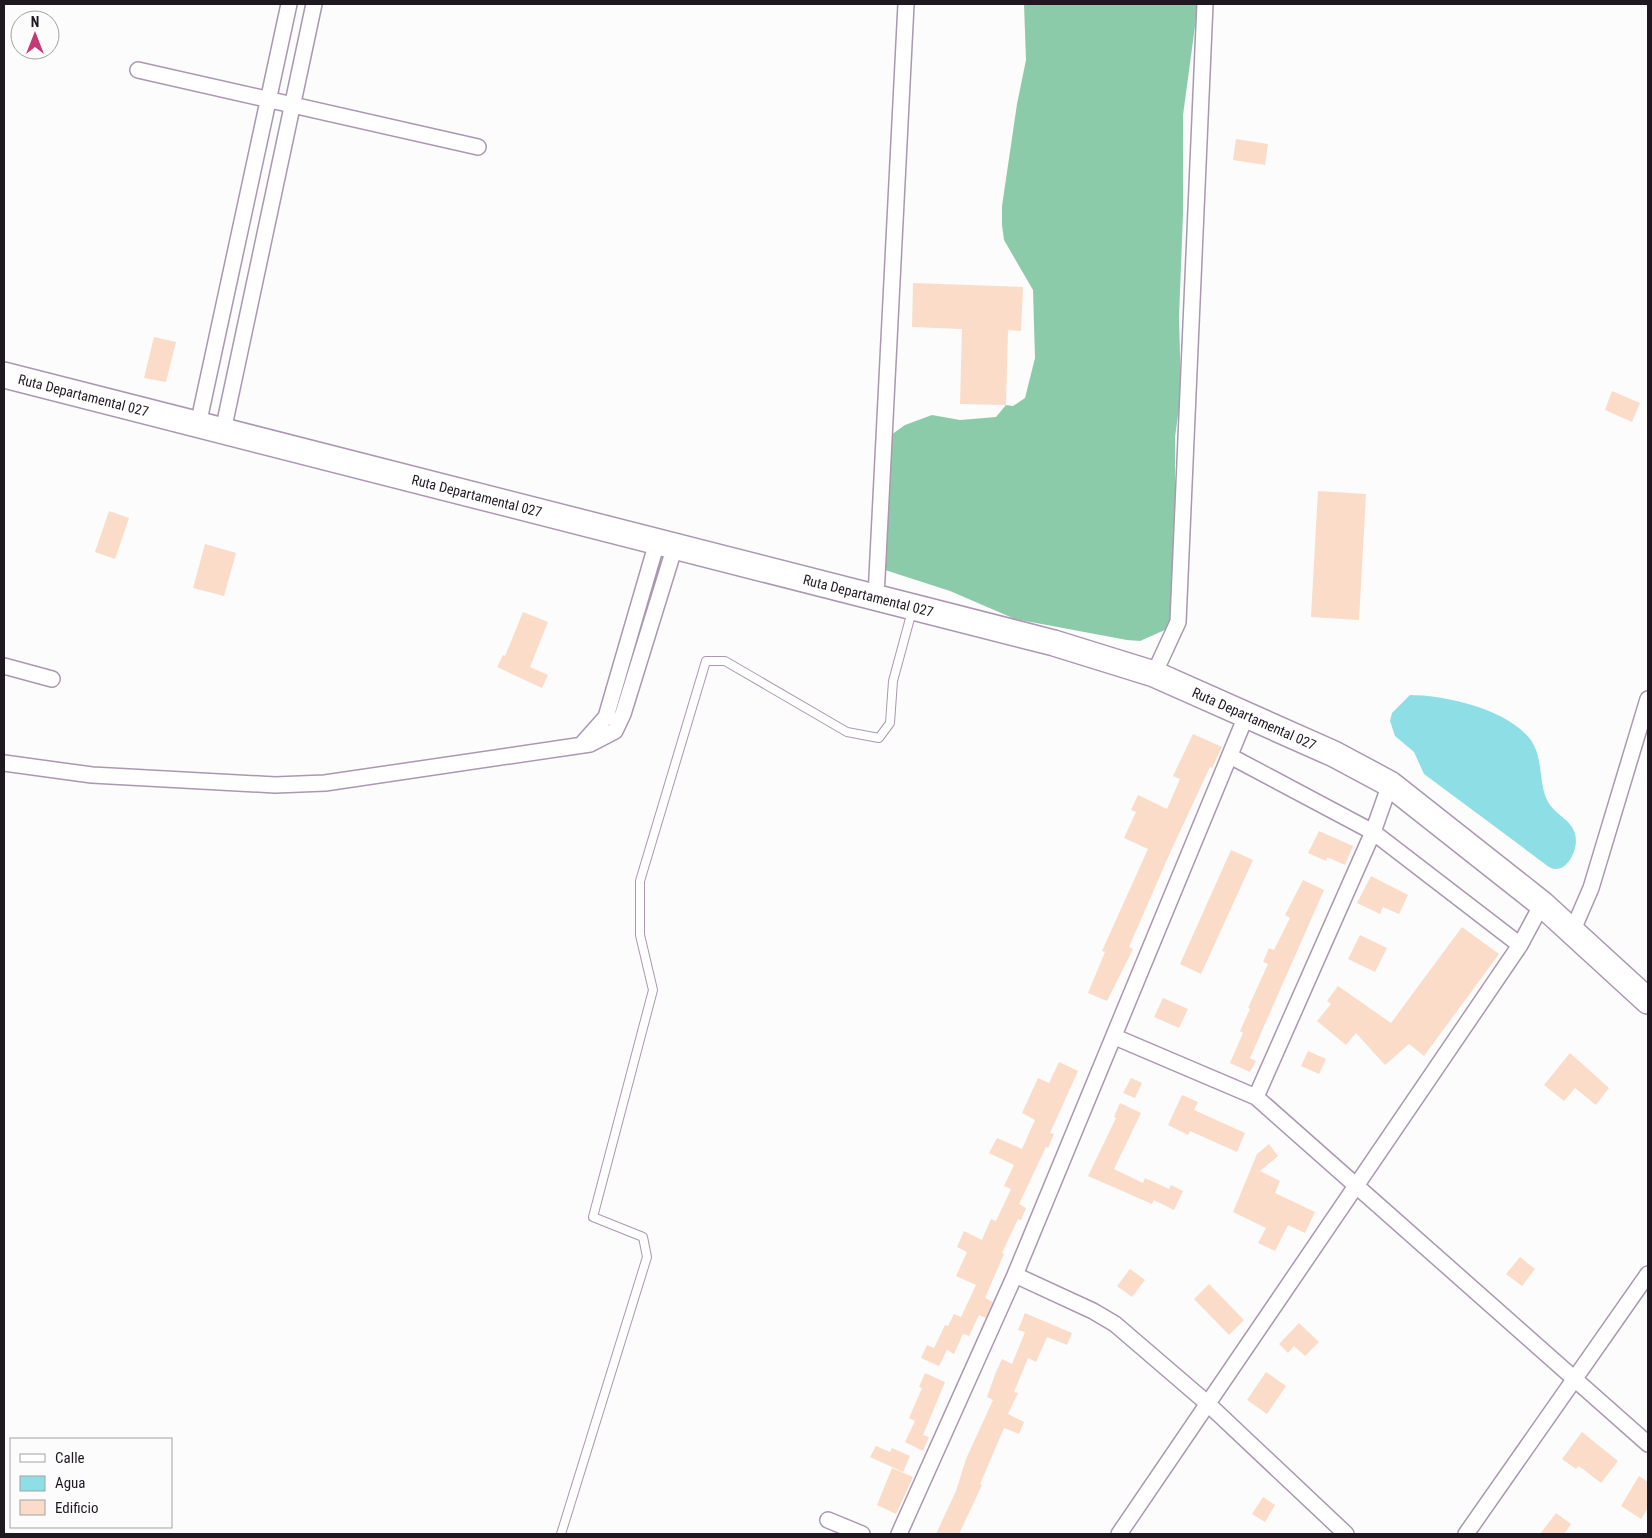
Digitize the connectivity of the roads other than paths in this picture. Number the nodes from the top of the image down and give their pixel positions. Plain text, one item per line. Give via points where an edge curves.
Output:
1 (289, 4) edge
2 (314, 4) edge
3 (906, 4) edge
4 (1205, 4) edge
5 (138, 70) dead end
6 (268, 99) junction
7 (292, 105) junction
8 (478, 147) dead end
9 (4, 375) edge
10 (198, 425) junction
11 (223, 431) junction
12 (666, 544) junction
13 (876, 597) junction
14 (913, 607) junction
15 (4, 666) edge
16 (1154, 674) junction
17 (52, 679) dead end
18 (1648, 699) edge
19 (1246, 716) junction
20 (1230, 756) junction
21 (4, 763) edge
22 (1390, 784) junction
23 (1373, 832) junction
24 (1542, 904) junction
25 (1572, 932) junction
26 (1520, 945) junction
27 (1648, 1001) edge
28 (1115, 1036) junction
29 (1256, 1096) junction
30 (1356, 1185) junction
31 (1648, 1274) edge
32 (1015, 1275) junction
33 (1574, 1379) junction
34 (1208, 1403) junction
35 (1648, 1444) edge
36 (828, 1520) dead end
37 (561, 1534) edge
38 (862, 1534) edge
39 (899, 1534) edge
40 (1118, 1534) edge
41 (1346, 1534) edge
42 (1466, 1534) edge

1 - 6 street
2 - 7 street
3 - 13 street
4 - 16 street via 1178,622
5 - 6 street
6 - 7 street
6 - 10 street
7 - 8 street
7 - 11 street
9 - 10 main road, Ruta Departamental 027
10 - 11 main road, Ruta Departamental 027
11 - 12 main road, Ruta Departamental 027
12 - 13 main road, Ruta Departamental 027
12 - 21 street via 606,717 582,745 325,783 275,785 92,775
13 - 14 main road, Ruta Departamental 027
14 - 16 main road, Ruta Departamental 027 via 1054,643
14 - 37 lane via 893,681 890,723 879,738 847,732 725,661 706,661 640,881 640,935 653,990 593,1217 643,1237 647,1257
15 - 17 street
16 - 19 main road, Ruta Departamental 027
18 - 25 street via 1591,888
19 - 20 street
19 - 22 main road, Ruta Departamental 027 via 1334,754
20 - 23 street
20 - 28 street
22 - 23 street
22 - 24 main road, Ruta Departamental 027
23 - 26 street
23 - 29 street
24 - 25 main road, Ruta Departamental 027
24 - 26 street
25 - 27 main road, Ruta Departamental 027
26 - 30 street
28 - 29 street
28 - 32 street
29 - 30 street
30 - 33 street
30 - 34 street
31 - 33 street
32 - 34 street via 1115,1324
32 - 39 street
33 - 35 street
33 - 42 street
34 - 40 street
34 - 41 street
36 - 38 street

